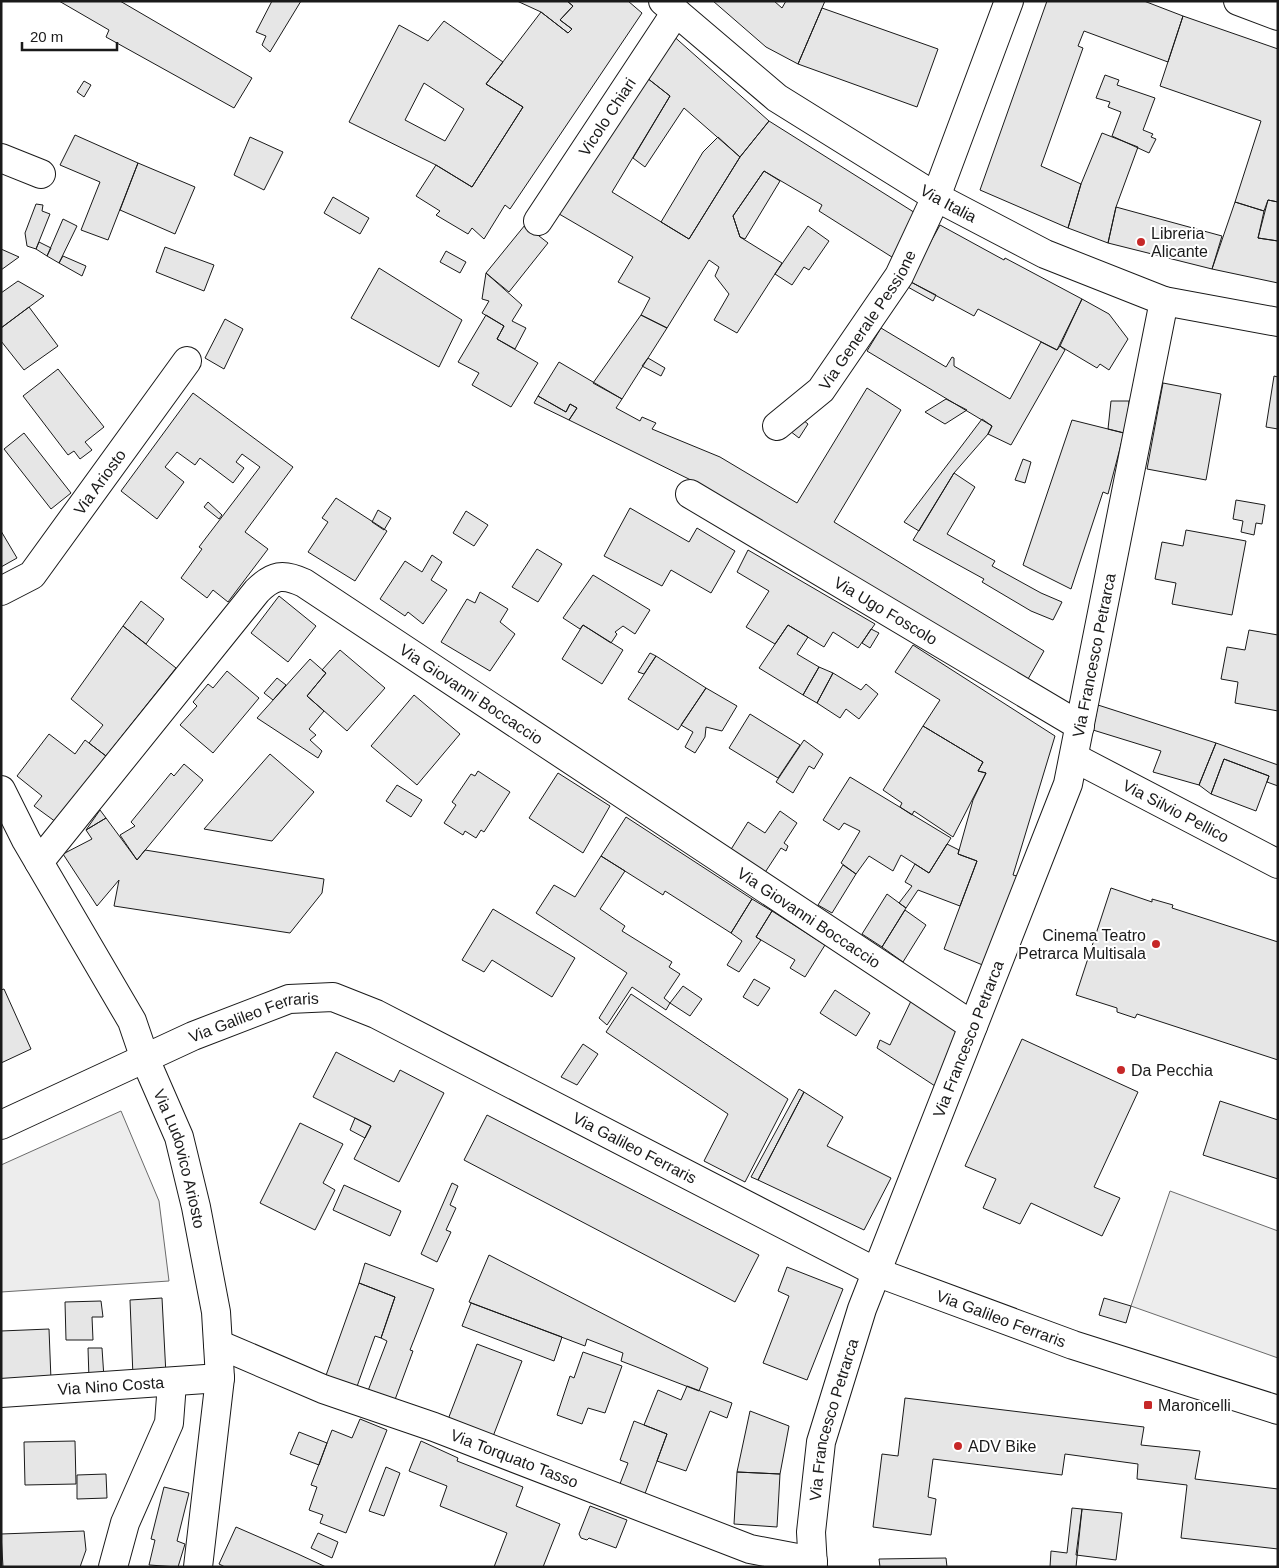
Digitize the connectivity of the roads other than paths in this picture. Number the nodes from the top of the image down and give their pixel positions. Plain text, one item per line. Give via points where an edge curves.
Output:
1 (1009, 1) edge
2 (1238, 1) edge
3 (669, 7) edge
4 (1278, 16) edge
5 (1, 158) edge
6 (41, 174) dead end
7 (936, 197) junction
8 (538, 221) dead end
9 (1164, 301) junction
10 (1278, 322) edge
11 (187, 360) dead end
12 (777, 426) dead end
13 (690, 494) dead end
14 (1, 591) edge
15 (1080, 726) junction
16 (1075, 758) junction
17 (1, 790) edge
18 (39, 862) junction
19 (1278, 864) edge
20 (973, 1026) junction
21 (145, 1059) junction
22 (1, 1126) edge
23 (876, 1272) junction
24 (218, 1344) junction
25 (220, 1378) junction
26 (172, 1383) junction
27 (1, 1393) edge
28 (1278, 1410) edge
29 (813, 1564) edge
30 (113, 1567) edge
31 (198, 1567) edge

1 - 7 street, Via Generale Pessione
2 - 4 street
3 - 7 street, Via Italia via 777,98
3 - 8 street, Vicolo Chiari
5 - 6 street
7 - 9 street, Via Italia via 1046,254
7 - 12 street, Via Generale Pessione via 899,276 821,390
9 - 10 street, Via Italia
9 - 15 street, Via Francesco Petrarca
11 - 14 street, Via Ariosto via 32,575
13 - 15 street, Via Ugo Foscolo
15 - 16 street, Via Francesco Petrarca
16 - 19 street, Via Silvio Pellico
16 - 20 street, Via Francesco Petrarca via 1068,784
17 - 18 street, Via Ludovico Ariosto
18 - 20 street, Via Giovanni Boccaccio via 257,591 267,581 289,576
18 - 21 street, Via Ludovico Ariosto via 132,1021
20 - 23 street, Via Francesco Petrarca
21 - 22 street, Via Galileo Ferraris
21 - 23 street, Via Galileo Ferraris via 289,998 333,997 376,1014
21 - 24 street, Via Ludovico Ariosto via 179,1137 208,1268
23 - 28 street, Via Galileo Ferraris via 1073,1345
23 - 29 street, Via Francesco Petrarca via 821,1442 811,1532
24 - 25 street, Via Ludovico Ariosto
24 - 29 street, Via Torquato Tasso via 323,1390 434,1427 750,1549
25 - 26 street, Via Nino Costa
25 - 31 street, Via Ludovico Ariosto
26 - 27 street, Via Nino Costa
26 - 30 street via 169,1423 125,1523

